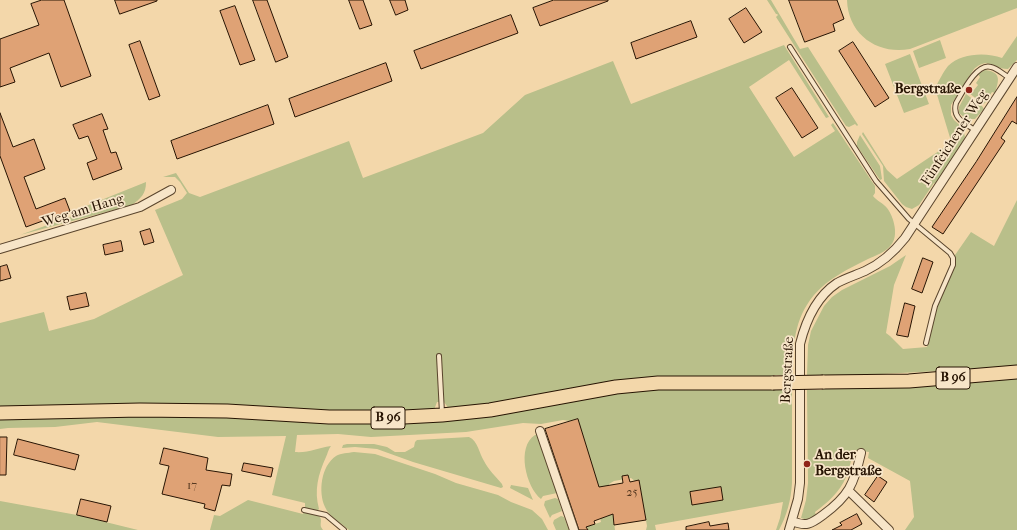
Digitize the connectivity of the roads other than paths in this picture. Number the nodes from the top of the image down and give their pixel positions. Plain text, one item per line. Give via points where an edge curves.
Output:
1 (790, 48) dead end
2 (1017, 67) edge
3 (1010, 78) junction
4 (975, 130) junction
5 (171, 190) dead end
6 (914, 223) junction
7 (0, 250) edge
8 (926, 343) dead end
9 (439, 356) dead end
10 (1017, 372) edge
11 (0, 413) edge
12 (442, 415) junction
13 (540, 431) dead end
14 (861, 453) dead end
15 (849, 491) junction
16 (304, 510) dead end
17 (792, 521) junction
18 (344, 530) edge
19 (574, 530) edge
20 (789, 530) edge
21 (889, 530) edge

1 - 6 lane via 870,173
2 - 3 street, Fünfeichener Weg
3 - 4 street, Fünfeichener Weg
3 - 4 lane via 991,66 977,71 954,109 958,118
4 - 6 street, Fünfeichener Weg
5 - 7 street, Weg am Hang via 140,208
6 - 8 lane via 953,258 953,265 935,306
6 - 17 street, Bergstraße via 905,238 884,261 837,283 819,300 809,315 800,344 800,483
9 - 12 lane
10 - 12 main road, B 96, bridge via 909,381 666,383 608,388 490,410
11 - 12 main road, B 96 via 140,410 366,418
13 - 19 street
14 - 15 street
15 - 17 street via 835,507 815,521 805,525
15 - 21 street
16 - 18 lane via 326,515
17 - 20 street, Bergstraße

